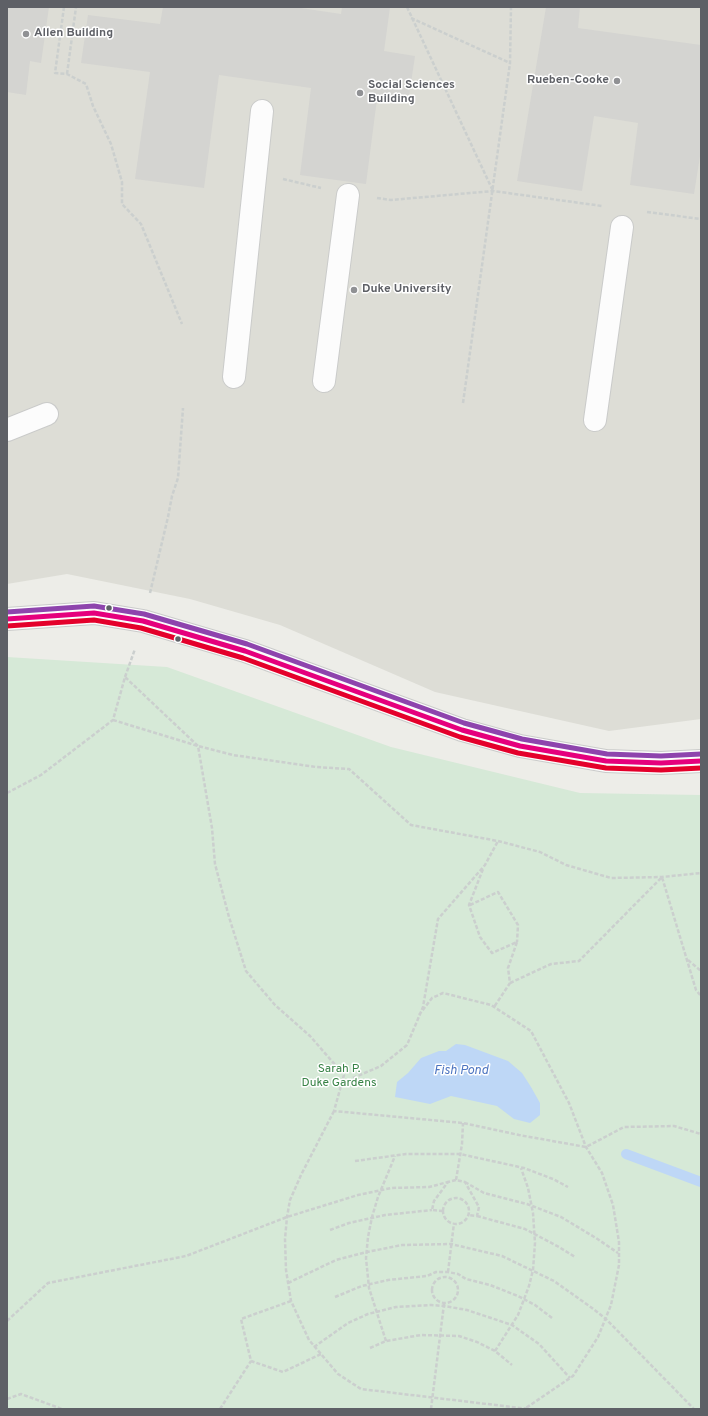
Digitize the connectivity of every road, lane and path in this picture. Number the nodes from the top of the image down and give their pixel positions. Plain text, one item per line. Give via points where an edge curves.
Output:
1 (64, 7) edge
2 (76, 7) edge
3 (407, 7) edge
4 (511, 7) edge
5 (411, 18) junction
6 (510, 63) junction
7 (67, 74) junction
8 (262, 110) dead end
9 (255, 172) junction
10 (493, 191) junction
11 (348, 195) junction
12 (608, 207) dead end
13 (639, 211) dead end
14 (701, 219) edge
15 (622, 227) dead end
16 (182, 324) dead end
17 (234, 377) dead end
18 (324, 381) dead end
19 (463, 403) dead end
20 (183, 408) dead end
21 (47, 414) dead end
22 (595, 420) dead end
23 (7, 430) edge
24 (7, 619) edge
25 (143, 621) junction
26 (125, 677) junction
27 (113, 720) junction
28 (198, 746) junction
29 (701, 761) edge
30 (7, 793) edge
31 (498, 841) junction
32 (483, 867) junction
33 (701, 873) edge
34 (662, 877) junction
35 (470, 905) junction
36 (517, 942) junction
37 (687, 960) junction
38 (701, 971) edge
39 (510, 984) junction
40 (701, 996) edge
41 (494, 1007) junction
42 (420, 1015) junction
43 (353, 1078) dead end
44 (334, 1110) junction
45 (463, 1123) junction
46 (701, 1134) edge
47 (586, 1146) junction
48 (460, 1154) junction
49 (395, 1155) junction
50 (354, 1161) dead end
51 (521, 1168) junction
52 (456, 1180) junction
53 (448, 1182) junction
54 (465, 1182) junction
55 (568, 1187) dead end
56 (381, 1190) junction
57 (531, 1206) junction
58 (432, 1210) junction
59 (443, 1211) junction
60 (468, 1215) junction
61 (477, 1216) junction
62 (287, 1217) junction
63 (372, 1217) junction
64 (454, 1223) junction
65 (330, 1230) dead end
66 (534, 1234) junction
67 (451, 1244) junction
68 (366, 1252) junction
69 (618, 1253) junction
70 (575, 1257) dead end
71 (533, 1270) junction
72 (448, 1272) junction
73 (447, 1276) junction
74 (288, 1283) junction
75 (369, 1284) junction
76 (335, 1297) dead end
77 (525, 1300) junction
78 (291, 1301) junction
79 (444, 1305) junction
80 (376, 1312) junction
81 (552, 1318) dead end
82 (606, 1319) junction
83 (7, 1321) edge
84 (512, 1325) junction
85 (441, 1334) junction
86 (386, 1341) junction
87 (314, 1347) junction
88 (370, 1348) dead end
89 (495, 1351) junction
90 (321, 1354) junction
91 (251, 1360) junction
92 (512, 1365) dead end
93 (570, 1378) junction
94 (433, 1398) junction
95 (7, 1399) edge
96 (62, 1409) edge
97 (220, 1409) edge
98 (431, 1409) edge
99 (527, 1409) edge
100 (694, 1409) edge

1 - 7 path via 55,72
2 - 7 path
3 - 5 path
4 - 6 path
5 - 6 path
5 - 10 path
6 - 10 path
7 - 16 path via 86,84 111,144 122,182 122,204 141,224
8 - 9 street
9 - 11 path
9 - 17 street
10 - 11 path via 391,200
10 - 12 path
10 - 19 path
11 - 18 street
13 - 14 path
15 - 22 street
20 - 25 path via 178,478
21 - 23 street
24 - 25 street via 94,613
25 - 26 path
25 - 29 street via 245,651 462,730 520,746 606,761
26 - 27 path
26 - 28 path
27 - 28 path
27 - 30 path via 40,775
28 - 31 path via 233,755 349,769 411,825
28 - 44 path via 212,828 215,864 228,917 246,971 275,1005 310,1036 344,1076
31 - 32 path
31 - 34 path via 540,852 566,864 611,878
32 - 35 path
32 - 42 path via 438,919
33 - 34 path
34 - 37 path
34 - 39 path via 579,961 551,964
35 - 36 path via 480,937 492,953
35 - 36 path via 498,892 518,925
36 - 39 path via 508,968
37 - 38 path
37 - 40 path via 696,990
39 - 41 path
41 - 42 path via 443,992 432,998
41 - 47 path via 531,1031 568,1103
42 - 43 path via 408,1045 381,1066
44 - 45 path
44 - 62 path via 290,1200
45 - 47 path
45 - 48 path
46 - 47 path via 674,1126 624,1127
47 - 69 path via 602,1173 613,1205 619,1242
48 - 49 path
48 - 51 path
48 - 52 path
49 - 50 path
49 - 56 path
51 - 55 path
51 - 57 path
52 - 53 path
52 - 54 path
53 - 56 path via 429,1187
53 - 58 path via 434,1201
54 - 57 path via 484,1193
54 - 61 path via 479,1207
56 - 62 path
56 - 63 path
57 - 66 path
57 - 69 path via 561,1217
58 - 59 path
58 - 63 path
59 - 60 path via 446,1202 458,1198 466,1202
59 - 64 path via 446,1219
60 - 61 path
60 - 64 path via 463,1222
61 - 66 path
62 - 74 path via 285,1239
62 - 83 path via 186,1256 48,1283
63 - 65 path
63 - 68 path
64 - 67 path
66 - 70 path
66 - 71 path
67 - 68 path via 402,1244
67 - 71 path via 502,1256
67 - 72 path
68 - 74 path via 336,1260
68 - 75 path
69 - 82 path via 619,1265
71 - 77 path
71 - 82 path via 554,1280
72 - 73 path
72 - 75 path
72 - 77 path via 490,1285
73 - 79 path via 458,1285 458,1291 454,1300
73 - 79 path via 438,1278 431,1290 435,1299
74 - 78 path
75 - 76 path
75 - 80 path
77 - 81 path
77 - 84 path
78 - 87 path
78 - 91 path via 241,1319
79 - 80 path via 396,1307
79 - 84 path
79 - 85 path
80 - 86 path
80 - 87 path via 348,1323
82 - 93 path via 598,1337
82 - 100 path
84 - 89 path
84 - 93 path via 539,1344
85 - 86 path via 421,1334
85 - 89 path via 459,1336
85 - 94 path
86 - 88 path
87 - 90 path
89 - 92 path
90 - 91 path via 283,1372
90 - 94 path via 338,1374 361,1389
91 - 97 path
93 - 99 path
94 - 98 path
94 - 99 path
95 - 96 path via 21,1394

